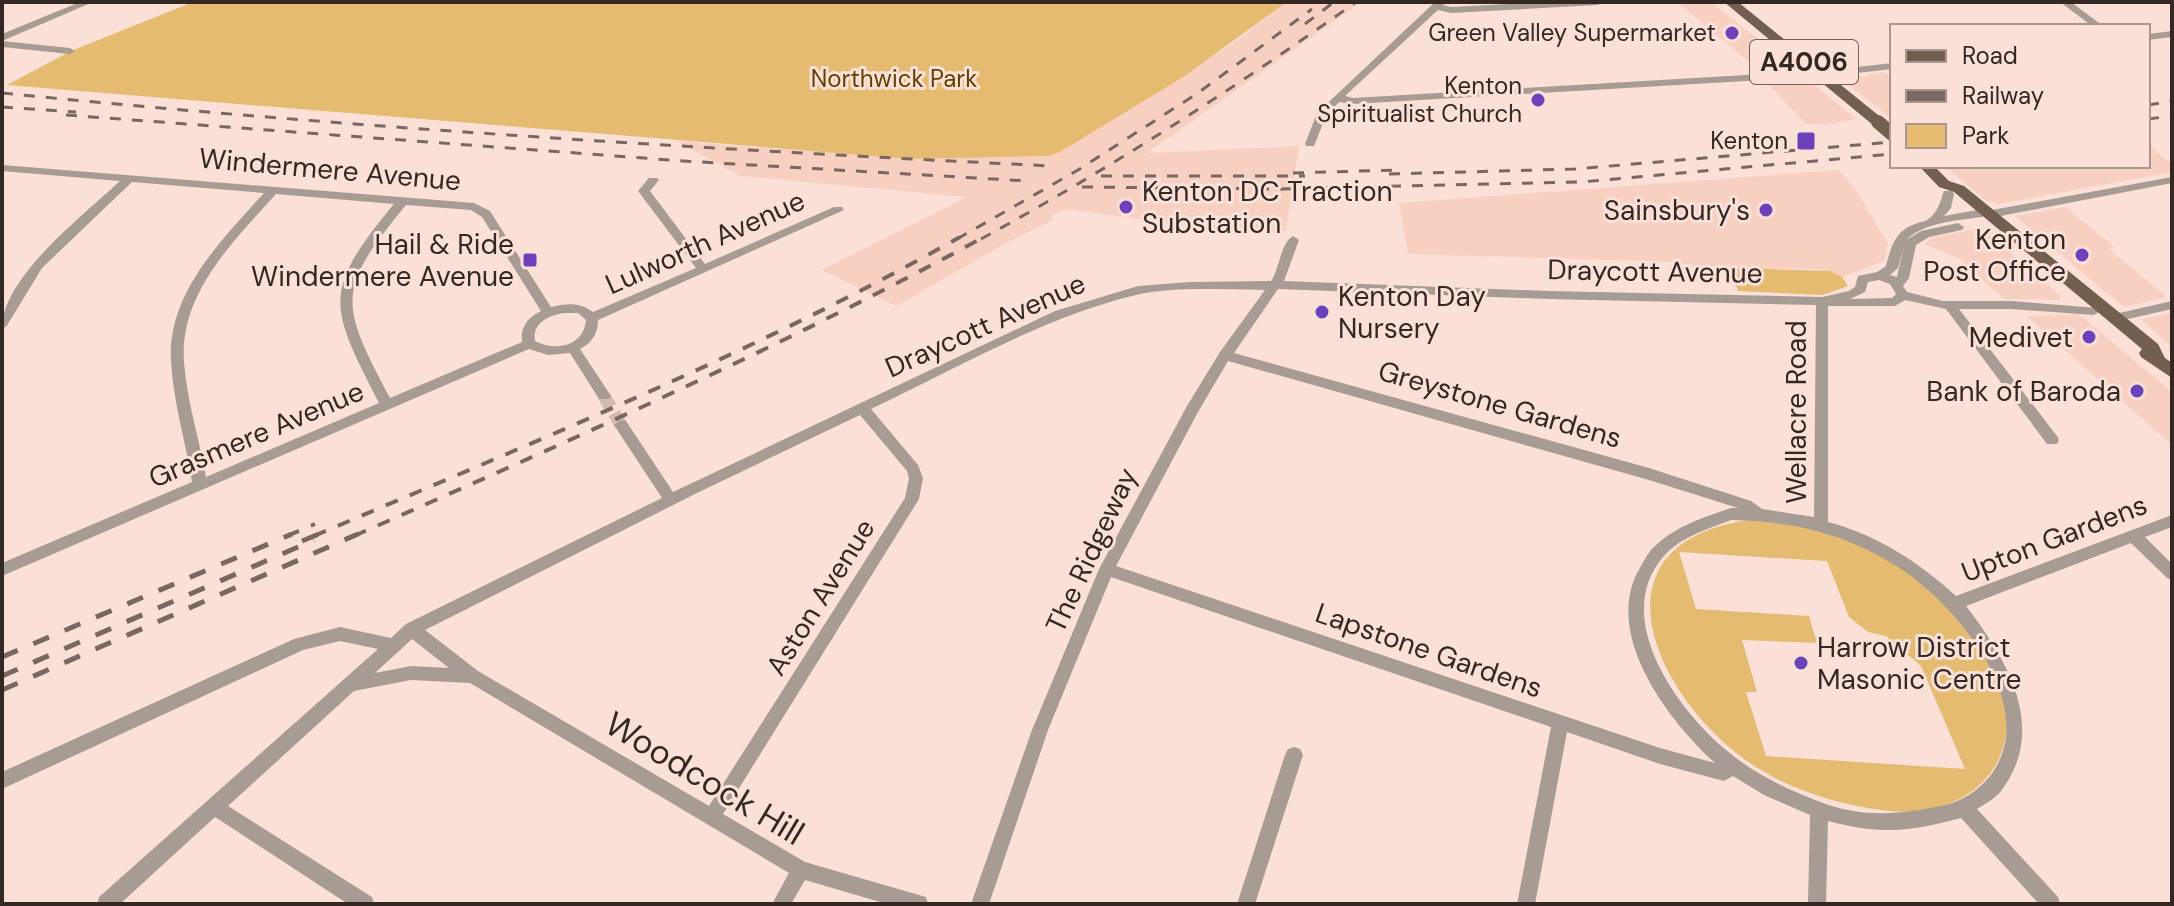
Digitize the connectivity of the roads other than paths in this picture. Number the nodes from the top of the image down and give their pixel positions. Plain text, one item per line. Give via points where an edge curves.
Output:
1 (88, 2) edge
2 (1598, 2) edge
3 (1730, 2) edge
4 (2065, 2) edge
5 (1438, 4) edge
6 (2095, 24) edge
7 (2172, 34) edge
8 (2150, 37) edge
9 (2, 41) edge
10 (15, 46) junction
11 (70, 51) dead end
12 (2, 56) edge
13 (1890, 66) edge
14 (1818, 74) junction
15 (1337, 98) junction
16 (1890, 132) edge
17 (1310, 144) dead end
18 (2, 168) edge
19 (1928, 168) edge
20 (130, 178) junction
21 (653, 180) dead end
22 (2172, 180) edge
23 (1946, 189) junction
24 (273, 190) junction
25 (402, 202) junction
26 (838, 210) dead end
27 (1985, 216) junction
28 (1933, 221) junction
29 (1293, 240) dead end
30 (703, 269) junction
31 (1880, 276) junction
32 (1276, 284) junction
33 (1861, 289) junction
34 (1900, 290) junction
35 (1878, 300) junction
36 (1822, 305) junction
37 (2172, 305) edge
38 (1950, 306) junction
39 (2094, 311) junction
40 (548, 312) junction
41 (592, 318) junction
42 (2115, 318) junction
43 (2, 324) edge
44 (529, 344) junction
45 (573, 348) junction
46 (1225, 355) junction
47 (2157, 359) junction
48 (2172, 372) edge
49 (604, 396) tunnel mouth
50 (388, 406) junction
51 (862, 408) junction
52 (621, 425) tunnel mouth
53 (2052, 440) dead end
54 (200, 486) junction
55 (671, 500) junction
56 (1758, 514) junction
57 (2172, 521) edge
58 (1821, 524) junction
59 (2133, 535) junction
60 (1107, 569) junction
61 (2, 570) edge
62 (2172, 574) edge
63 (1956, 603) junction
64 (412, 629) junction
65 (391, 645) junction
66 (472, 676) junction
67 (345, 686) junction
68 (1560, 722) junction
69 (1294, 755) dead end
70 (1733, 765) junction
71 (2, 781) edge
72 (213, 806) junction
73 (1819, 809) junction
74 (1965, 809) junction
75 (713, 815) junction
76 (801, 870) junction
77 (106, 904) edge
78 (365, 904) edge
79 (781, 904) edge
80 (919, 904) edge
81 (980, 904) edge
82 (1246, 904) edge
83 (1526, 904) edge
84 (1817, 904) edge
85 (2051, 904) edge

1 - 9 street
2 - 5 street via 1451,10
3 - 14 main road, A4006
4 - 6 street
5 - 15 street
7 - 8 street
9 - 10 street
10 - 11 street
10 - 12 street
13 - 14 street
14 - 15 street
14 - 16 main road, A4006, bridge
15 - 17 street via 1321,115
18 - 20 street, Windermere Avenue
19 - 23 main road
20 - 24 street, Windermere Avenue
20 - 43 street via 37,265
21 - 30 street via 644,191
22 - 27 street
23 - 27 main road
23 - 28 street via 1945,208
24 - 25 street, Windermere Avenue
24 - 54 street via 212,261 180,332 177,357
25 - 40 street, Windermere Avenue via 474,207 486,214
25 - 50 street via 363,254 346,290 356,341
26 - 30 street, Lulworth Avenue
27 - 28 street
27 - 34 street via 1915,239
27 - 39 main road
27 - 42 main road
28 - 31 street via 1903,235 1892,268
29 - 32 street, The Ridgeway
30 - 41 street, Lulworth Avenue
31 - 33 street, Draycott Avenue via 1864,277
31 - 34 street, Draycott Avenue
32 - 36 street, Draycott Avenue
32 - 46 street, The Ridgeway
32 - 51 street, Draycott Avenue via 1165,286 1125,294 1059,314
33 - 35 street
33 - 36 street, Draycott Avenue
34 - 35 street, Draycott Avenue via 1895,302
34 - 38 street, Draycott Avenue
35 - 36 street, Draycott Avenue
36 - 58 street, Wellacre Road
37 - 42 street
38 - 39 street, Draycott Avenue
38 - 53 street
39 - 47 main road
40 - 41 street via 581,309
40 - 44 street via 528,329
41 - 45 street via 591,332
42 - 47 main road via 2152,348
44 - 45 street via 549,353
44 - 50 street, Grasmere Avenue
45 - 49 street
46 - 56 street, Greystone Gardens via 1649,474 1746,505
46 - 60 street, The Ridgeway
47 - 48 main road
50 - 54 street, Grasmere Avenue
51 - 55 street, Draycott Avenue
51 - 75 street, Aston Avenue via 913,469 912,499
52 - 55 street
54 - 61 street, Grasmere Avenue
55 - 64 street, Draycott Avenue
56 - 58 street
56 - 70 street via 1707,520 1666,541 1640,581 1636,608 1641,643 1661,691 1702,739
57 - 59 street, Upton Gardens
58 - 63 street via 1892,555
59 - 62 street
59 - 63 street, Upton Gardens
60 - 68 street, Lapstone Gardens
60 - 81 street, The Ridgeway via 1040,730
63 - 74 street via 1993,651 2015,713 2006,769 1992,790
64 - 65 street
64 - 66 street, Woodcock Hill
65 - 67 street
65 - 71 street via 340,634 300,644
66 - 67 street, Woodcock Hill via 411,673
66 - 75 street, Woodcock Hill
67 - 72 street
68 - 70 street, Lapstone Gardens via 1700,768 1724,773
68 - 83 street
69 - 82 street
70 - 73 street
72 - 77 street
72 - 78 street
73 - 74 street via 1878,822 1941,818
73 - 84 street
74 - 85 street
75 - 76 street, Woodcock Hill
76 - 79 street
76 - 80 street, Woodcock Hill

